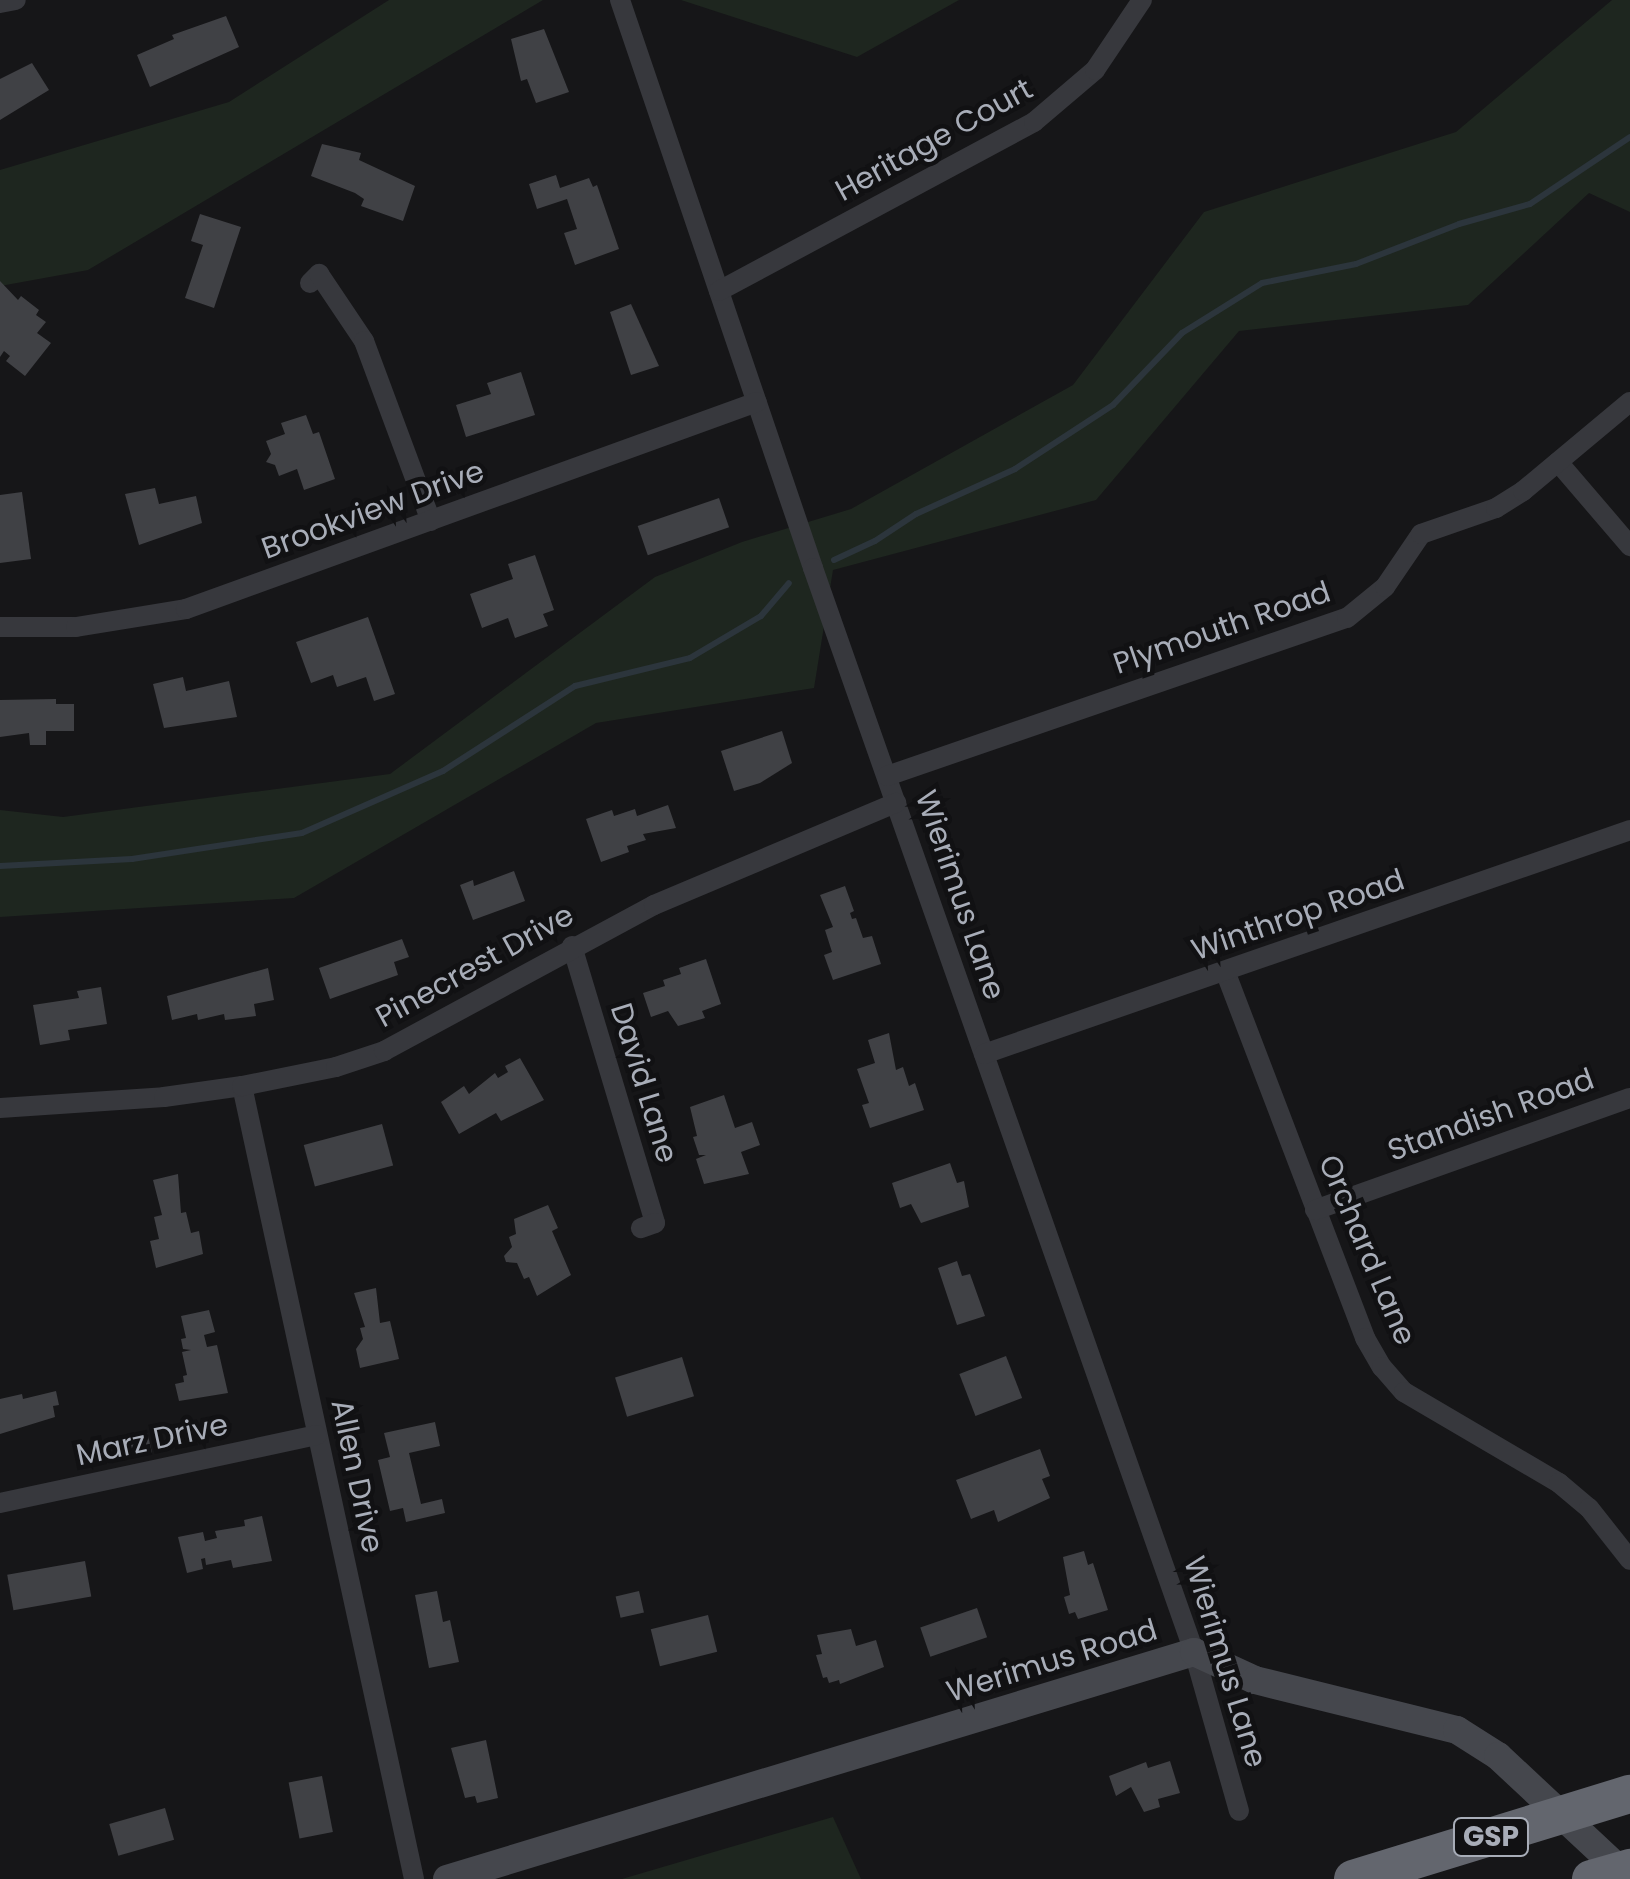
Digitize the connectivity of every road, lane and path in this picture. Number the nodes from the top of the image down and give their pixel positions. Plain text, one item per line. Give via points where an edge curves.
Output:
1 (16, 0) edge
2 (620, 0) edge
3 (1142, 0) edge
4 (0, 3) edge
5 (310, 282) dead end
6 (719, 291) junction
7 (757, 402) junction
8 (1630, 402) edge
9 (1558, 462) junction
10 (431, 521) junction
11 (1630, 546) edge
12 (0, 627) edge
13 (886, 776) junction
14 (896, 802) junction
15 (1630, 830) edge
16 (572, 946) junction
17 (1225, 972) junction
18 (984, 1054) junction
19 (242, 1086) junction
20 (1630, 1098) edge
21 (0, 1108) edge
22 (1316, 1210) junction
23 (642, 1228) dead end
24 (317, 1434) junction
25 (0, 1503) edge
26 (1630, 1560) edge
27 (1194, 1652) junction
28 (1630, 1794) edge
29 (1239, 1812) dead end
30 (1630, 1868) edge
31 (414, 1879) edge
32 (447, 1879) edge
33 (1353, 1879) edge
34 (1591, 1879) edge
35 (1630, 1879) edge

1 - 4 street
2 - 6 street, Wierimus Lane
3 - 6 street, Heritage Court via 1095,70 1034,122
5 - 10 street via 319,274 364,342
6 - 7 street, Wierimus Lane
7 - 10 street, Brookview Drive
7 - 13 street, Wierimus Lane
8 - 9 street, Plymouth Road
9 - 11 street
9 - 13 street, Plymouth Road via 1496,508 1421,534 1386,587 1347,618
10 - 12 street, Brookview Drive via 186,609 76,627
13 - 14 street, Wierimus Lane
14 - 16 street, Pinecrest Drive
14 - 18 street, Wierimus Lane
15 - 17 street, Winthrop Road
16 - 19 street, Pinecrest Drive via 384,1051
16 - 23 street, David Lane via 655,1223
17 - 18 street, Winthrop Road
17 - 22 street, Orchard Lane
18 - 27 street, Wierimus Lane
19 - 21 street, Pinecrest Drive
19 - 24 street, Allen Drive
20 - 22 street, Standish Road
22 - 26 street, Orchard Lane via 1365,1338 1404,1392 1559,1483 1589,1508
24 - 25 street, Marz Drive
24 - 31 street, Allen Drive
27 - 29 street, Wierimus Lane
27 - 32 main road, Werimus Road
27 - 35 main road, Werimus Road via 1255,1680 1457,1730 1498,1756
28 - 33 highway, GSP
30 - 34 highway

